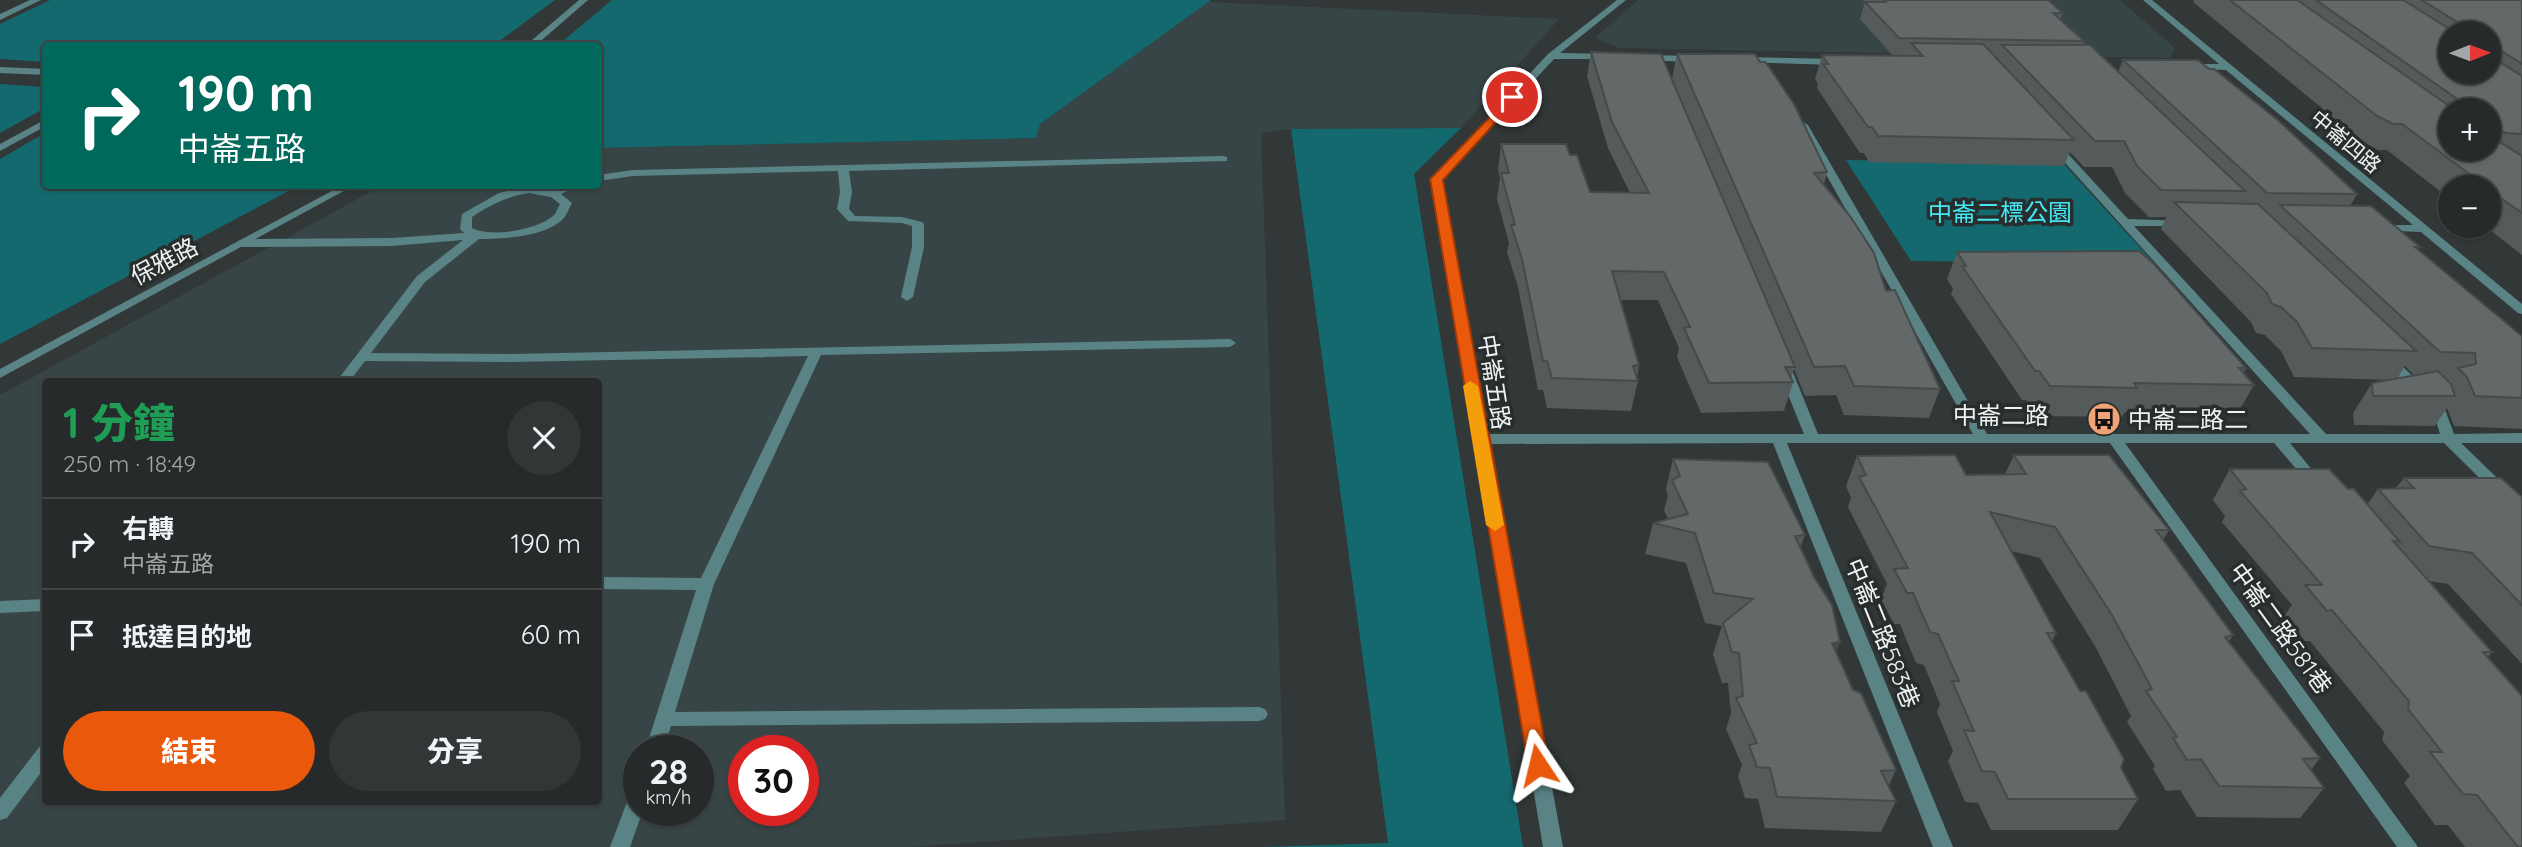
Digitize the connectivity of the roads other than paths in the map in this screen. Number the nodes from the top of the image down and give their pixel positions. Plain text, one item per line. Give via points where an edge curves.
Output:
1 (37, 0) edge
2 (584, 0) edge
3 (1622, 0) edge
4 (2147, 0) edge
5 (3, 14) edge
6 (533, 42) edge
7 (1550, 56) junction
8 (1616, 58) edge
9 (1630, 58) edge
10 (1656, 58) junction
11 (1711, 59) edge
12 (1725, 60) edge
13 (1766, 60) junction
14 (1846, 62) edge
15 (2175, 67) edge
16 (2227, 67) junction
17 (0, 70) edge
18 (1661, 71) edge
19 (42, 72) edge
20 (1773, 72) edge
21 (1793, 108) edge
22 (42, 124) edge
23 (2043, 133) edge
24 (0, 148) edge
25 (1223, 159) dead end
26 (843, 170) junction
27 (602, 177) edge
28 (342, 189) edge
29 (564, 189) edge
30 (556, 192) junction
31 (2124, 222) junction
32 (2200, 223) edge
33 (2370, 227) edge
34 (2422, 229) junction
35 (476, 235) junction
36 (242, 243) junction
37 (907, 298) dead end
38 (2522, 310) edge
39 (1230, 342) dead end
40 (817, 351) junction
41 (2380, 351) edge
42 (361, 357) junction
43 (1781, 362) edge
44 (0, 374) edge
45 (345, 378) edge
46 (1778, 438) junction
47 (1813, 438) junction
48 (1982, 438) junction
49 (2114, 438) junction
50 (2278, 438) junction
51 (2322, 438) junction
52 (2448, 438) junction
53 (2522, 438) edge
54 (1479, 439) junction
55 (2322, 490) edge
56 (2522, 511) edge
57 (602, 583) edge
58 (706, 584) junction
59 (42, 605) edge
60 (0, 607) edge
61 (1259, 714) dead end
62 (666, 719) junction
63 (660, 735) edge
64 (42, 756) edge
65 (0, 812) edge
66 (628, 826) edge
67 (620, 847) edge
68 (1553, 847) edge
69 (1943, 847) edge
70 (2409, 847) edge

1 - 5 street
2 - 6 street
3 - 7 street, 中崙五路
4 - 16 street, 中崙四路
7 - 8 street
7 - 54 street, 中崙五路 via 1436,179
9 - 10 street
10 - 11 street
10 - 18 street
12 - 13 street
13 - 14 street
13 - 20 street
15 - 16 street
16 - 34 street, 中崙四路
17 - 19 street
21 - 48 street
22 - 24 street
23 - 31 street
25 - 26 street
26 - 27 street
26 - 37 street via 843,209 852,219 902,219 918,225
28 - 36 street, 保雅路
29 - 30 street
30 - 35 street via 566,203 559,217 509,236
30 - 35 street via 511,192 489,199 466,216 466,229
31 - 32 street
31 - 51 street
33 - 34 street
34 - 38 street, 中崙四路
35 - 36 street via 392,243
35 - 42 street via 421,279
36 - 44 street, 保雅路
39 - 40 street
40 - 42 street
40 - 58 street
41 - 52 street via 2439,410
42 - 45 street
43 - 47 street
46 - 47 street, 中崙二路
46 - 54 street, 中崙二路
46 - 69 street, 中崙二路583巷
47 - 48 street, 中崙二路
48 - 49 street, 中崙二路
49 - 50 street, 中崙二路
49 - 70 street, 中崙二路581巷
50 - 51 street, 中崙二路
50 - 55 street
51 - 52 street, 中崙二路
52 - 53 street, 中崙二路
52 - 56 street
54 - 68 street, 中崙五路
57 - 58 street
58 - 62 street
59 - 60 street
61 - 62 street
62 - 63 street
64 - 65 street
66 - 67 street

